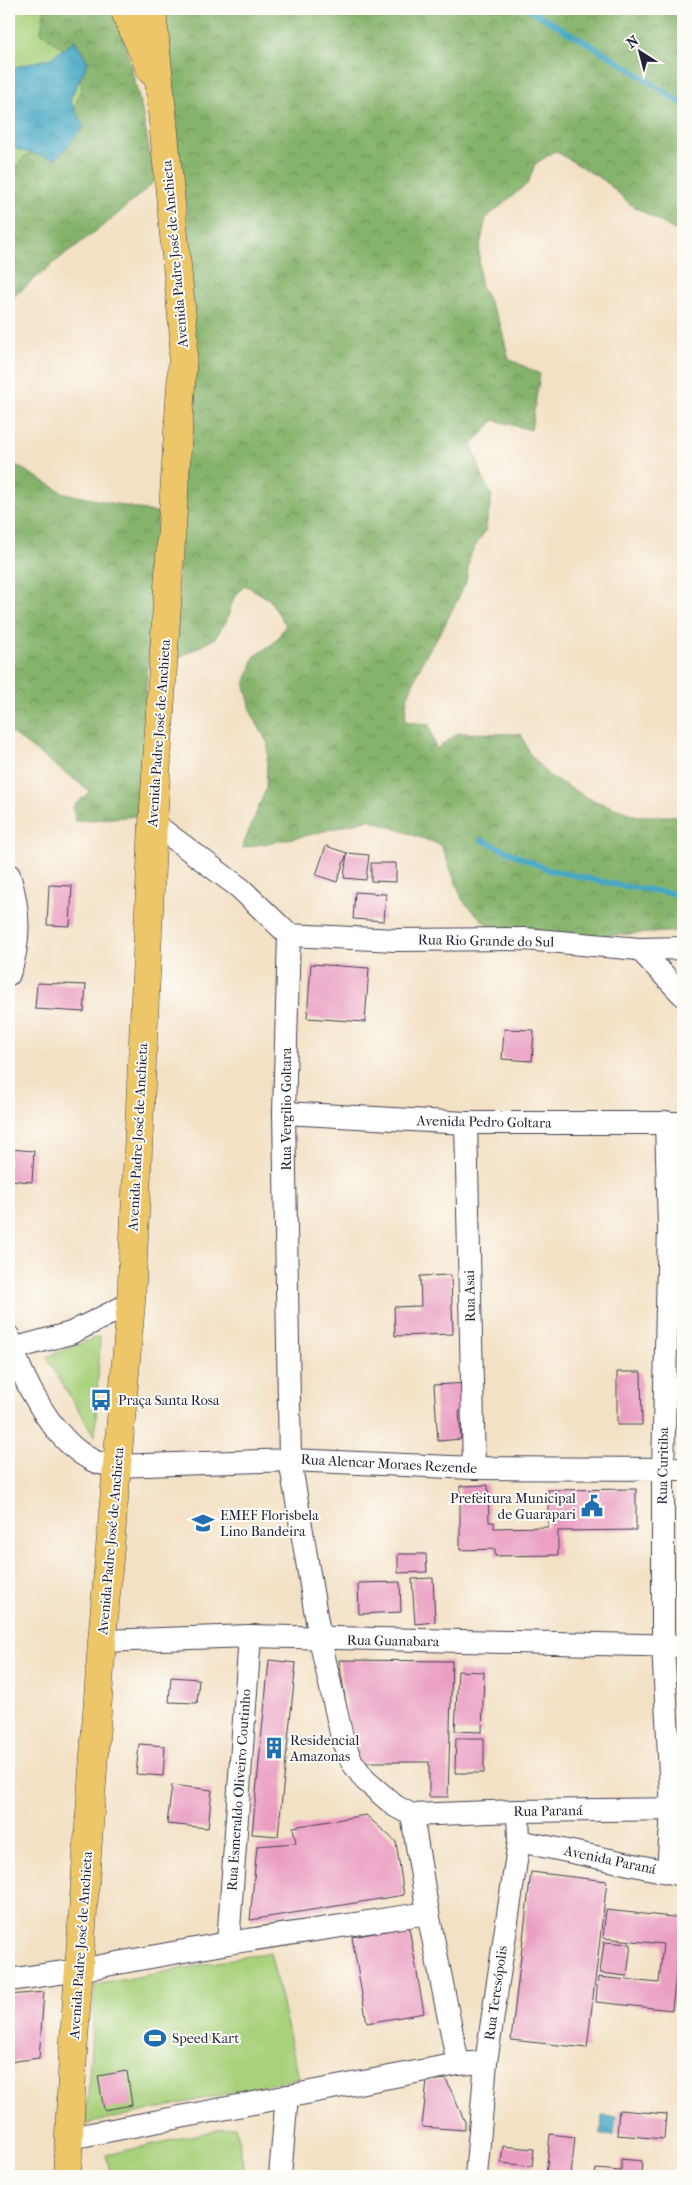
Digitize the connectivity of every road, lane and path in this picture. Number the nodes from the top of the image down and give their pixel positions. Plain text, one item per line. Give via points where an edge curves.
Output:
1 (124, 9) edge
2 (152, 9) edge
3 (162, 98) junction
4 (153, 823) junction
5 (9, 875) edge
6 (289, 935) junction
7 (683, 948) edge
8 (639, 949) junction
9 (9, 974) edge
10 (683, 995) edge
11 (284, 1113) junction
12 (675, 1122) edge
13 (466, 1124) junction
14 (676, 1232) edge
15 (131, 1303) junction
16 (11, 1343) edge
17 (290, 1460) junction
18 (116, 1466) junction
19 (474, 1468) junction
20 (673, 1469) edge
21 (250, 1636) junction
22 (320, 1639) junction
23 (102, 1641) junction
24 (673, 1646) edge
25 (678, 1810) edge
26 (518, 1811) junction
27 (412, 1815) junction
28 (519, 1841) junction
29 (676, 1874) edge
30 (428, 1913) junction
31 (228, 1943) junction
32 (79, 1970) junction
33 (9, 1980) edge
34 (486, 2062) junction
35 (458, 2064) junction
36 (287, 2096) junction
37 (70, 2138) junction
38 (67, 2176) edge
39 (280, 2176) edge
40 (476, 2176) edge

1 - 3 main road, Avenida Padre José de Anchieta
2 - 3 main road, Avenida Padre José de Anchieta
3 - 4 main road, Avenida Padre José de Anchieta via 184,338
4 - 6 street via 240,888
4 - 15 main road, Avenida Padre José de Anchieta
5 - 9 street via 18,934
6 - 8 street, Rua Rio Grande do Sul via 396,940 525,939
6 - 11 street, Rua Vergilio Goltara
7 - 8 street, Rua Rio Grande do Sul
8 - 10 street
11 - 13 street, Avenida Pedro Goltara
11 - 17 street, Rua Vergilio Goltara
12 - 13 street, Avenida Pedro Goltara
12 - 14 street, Rua Curitiba
13 - 19 street, Rua Asai
14 - 20 street, Rua Curitiba
15 - 16 street via 71,1333
15 - 18 main road, Avenida Padre José de Anchieta
16 - 18 street, Rua Alencar Moraes Rezende via 37,1400 57,1431 94,1462
17 - 18 street, Rua Alencar Moraes Rezende
17 - 19 street, Rua Alencar Moraes Rezende
17 - 22 street, Rua Vergilio Goltara
18 - 23 main road, Avenida Padre José de Anchieta
19 - 20 street, Rua Alencar Moraes Rezende
20 - 24 street, Rua Curitiba
21 - 22 street, Rua Guanabara
21 - 23 street, Rua Guanabara
21 - 31 street, Rua Esmeraldo Oliveiro Coutinho
22 - 24 street, Rua Guanabara
22 - 27 street, Rua Vergilio Goltara via 342,1742 352,1762 365,1780 395,1806
23 - 32 main road, Avenida Padre José de Anchieta
24 - 25 street, Rua Curitiba
25 - 26 street, Rua Paraná
25 - 29 street, Avenida Paraná
26 - 27 street, Rua Paraná
26 - 28 street, Rua Teresópolis
27 - 30 street
28 - 29 street, Avenida Paraná
28 - 34 street, Rua Teresópolis
30 - 31 street
30 - 35 street
31 - 32 street
32 - 33 street
32 - 37 main road, Avenida Padre José de Anchieta
34 - 35 street
34 - 40 street, Rua Teresópolis
35 - 36 street
36 - 37 street
36 - 39 street
37 - 38 main road, Avenida Padre José de Anchieta

